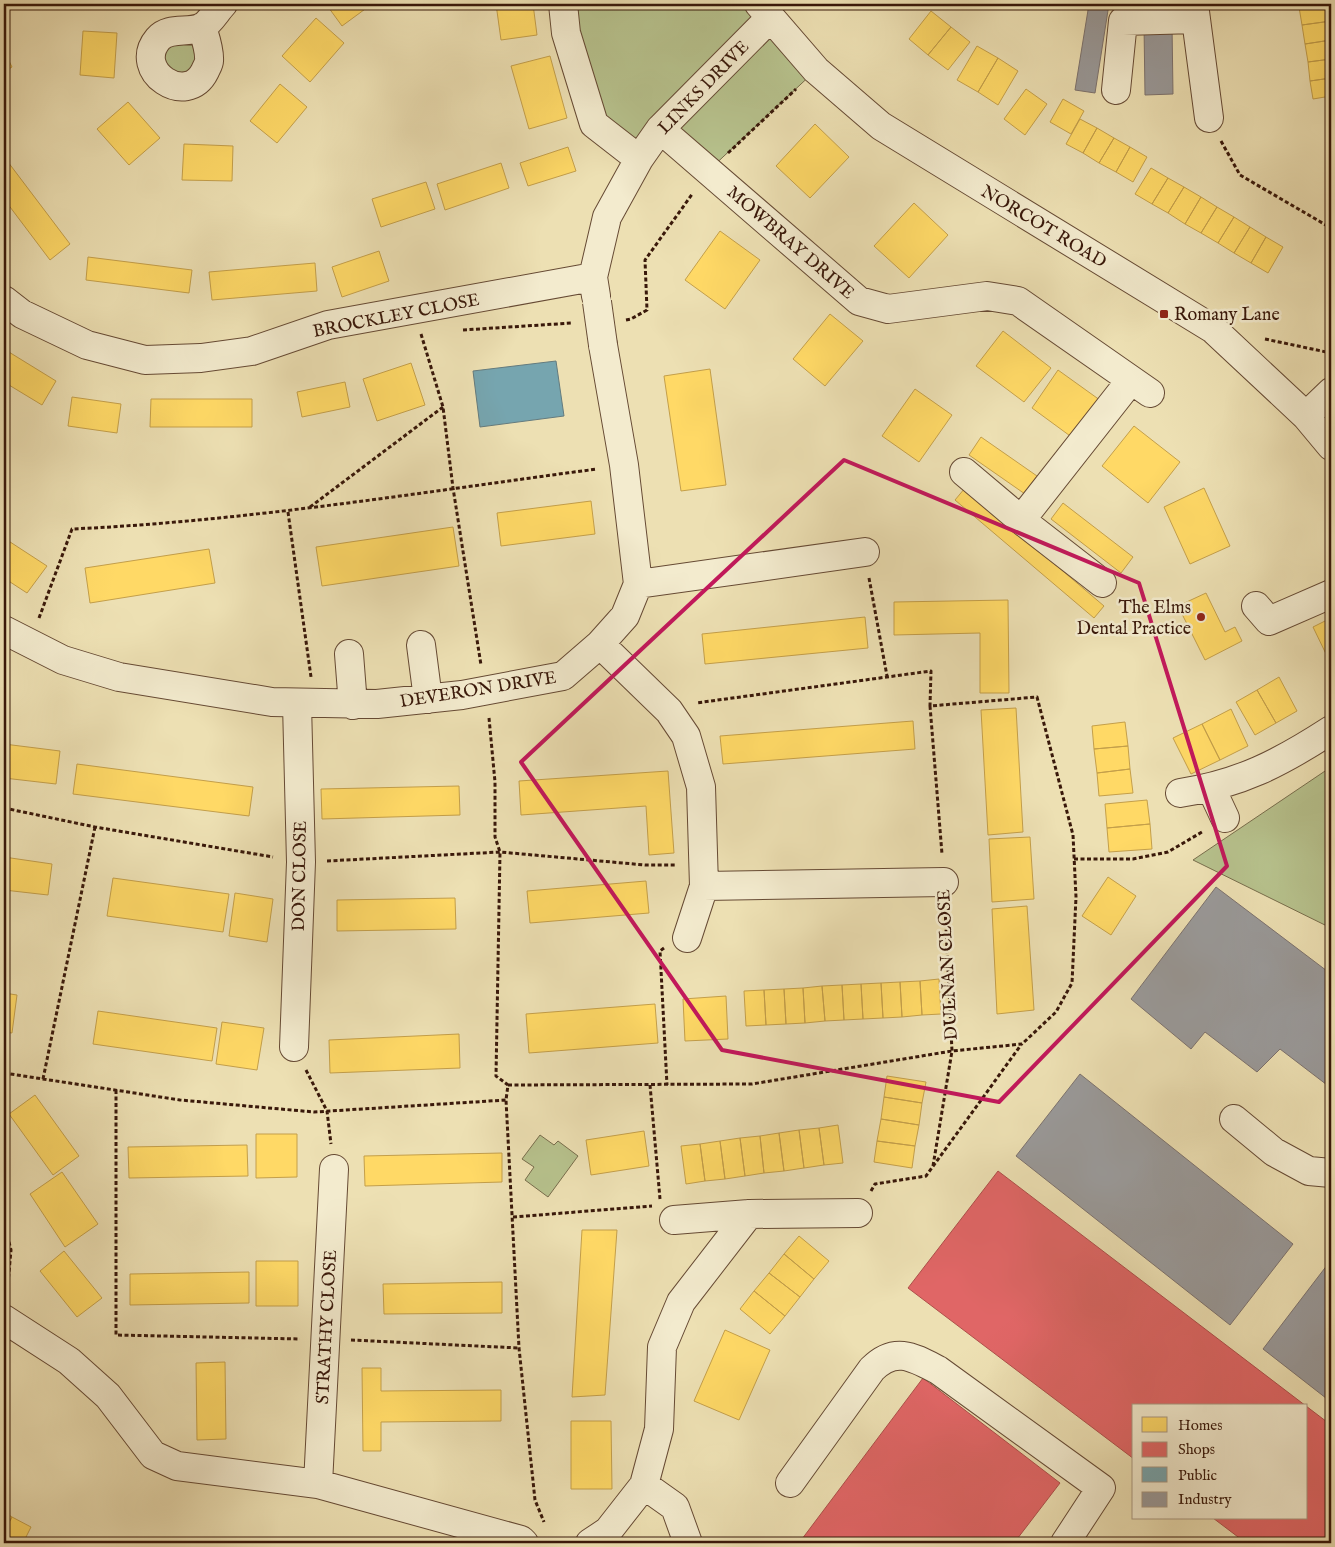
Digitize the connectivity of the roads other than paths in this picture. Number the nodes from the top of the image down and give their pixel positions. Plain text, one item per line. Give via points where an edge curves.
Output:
1 (223, 4) edge
2 (563, 4) edge
3 (765, 11) edge
4 (1195, 12) edge
5 (202, 27) dead end
6 (1116, 90) dead end
7 (1209, 118) road end
8 (660, 130) junction
9 (639, 159) junction
10 (595, 289) junction
11 (4, 300) edge
12 (1331, 392) edge
13 (1306, 416) junction
14 (1331, 446) edge
15 (964, 472) dead end
16 (1021, 520) junction
17 (865, 552) road end
18 (1102, 583) dead end
19 (638, 584) junction
20 (1331, 594) edge
21 (1256, 606) dead end
22 (4, 630) edge
23 (600, 644) junction
24 (421, 646) dead end
25 (349, 654) dead end
26 (428, 699) junction
27 (306, 704) junction
28 (353, 705) junction
29 (1331, 730) edge
30 (1211, 788) junction
31 (1180, 793) dead end
32 (1226, 818) dead end
33 (703, 875) junction
34 (944, 882) road end
35 (687, 938) road end
36 (294, 1047) road end
37 (1234, 1120) dead end
38 (334, 1170) road end
39 (1331, 1173) edge
40 (858, 1213) road end
41 (748, 1214) junction
42 (674, 1220) dead end
43 (4, 1320) edge
44 (790, 1483) dead end
45 (318, 1484) junction
46 (644, 1485) junction
47 (524, 1543) edge
48 (590, 1543) edge
49 (688, 1543) edge
50 (1065, 1543) edge

1 - 5 street
2 - 9 street via 566,33 594,124
3 - 8 street, LINKS DRIVE
3 - 13 street, NORCOT ROAD via 816,70 881,126 1213,329
4 - 6 street via 1123,22
4 - 7 street
8 - 9 street, LINKS DRIVE
8 - 16 street, MOWBRAY DRIVE via 859,300 888,309 987,296 1018,301 1141,387
9 - 10 street, LINKS DRIVE via 607,217
10 - 11 street, BROCKLEY CLOSE via 417,322 328,325 252,351 201,358 146,360 87,345 22,314
10 - 19 street, DEVERON DRIVE, bridge via 624,465
12 - 13 street
13 - 14 street, NORCOT ROAD
15 - 16 street
16 - 18 street
17 - 19 street
19 - 23 street, DEVERON DRIVE via 625,616
20 - 21 street via 1269,621
22 - 27 street, DEVERON DRIVE via 63,660 119,677 232,697
23 - 26 street, DEVERON DRIVE via 563,676 484,682
23 - 33 street via 669,711 686,736 701,787
24 - 26 street
25 - 28 street
26 - 28 street, DEVERON DRIVE
27 - 28 street, DEVERON DRIVE
27 - 36 street, DON CLOSE
29 - 30 street via 1285,760
30 - 31 street
30 - 32 street
33 - 34 street, DULNAN CLOSE
33 - 35 street
37 - 39 street via 1274,1152 1309,1171
38 - 45 street, STRATHY CLOSE
40 - 41 street
41 - 42 street
41 - 46 street via 681,1302 662,1348 659,1429
43 - 45 street via 69,1361 108,1396 153,1455 176,1466
44 - 50 street via 880,1360 903,1355 914,1357 938,1370 1101,1488
45 - 47 street
46 - 48 street via 608,1531
46 - 49 street via 675,1507

